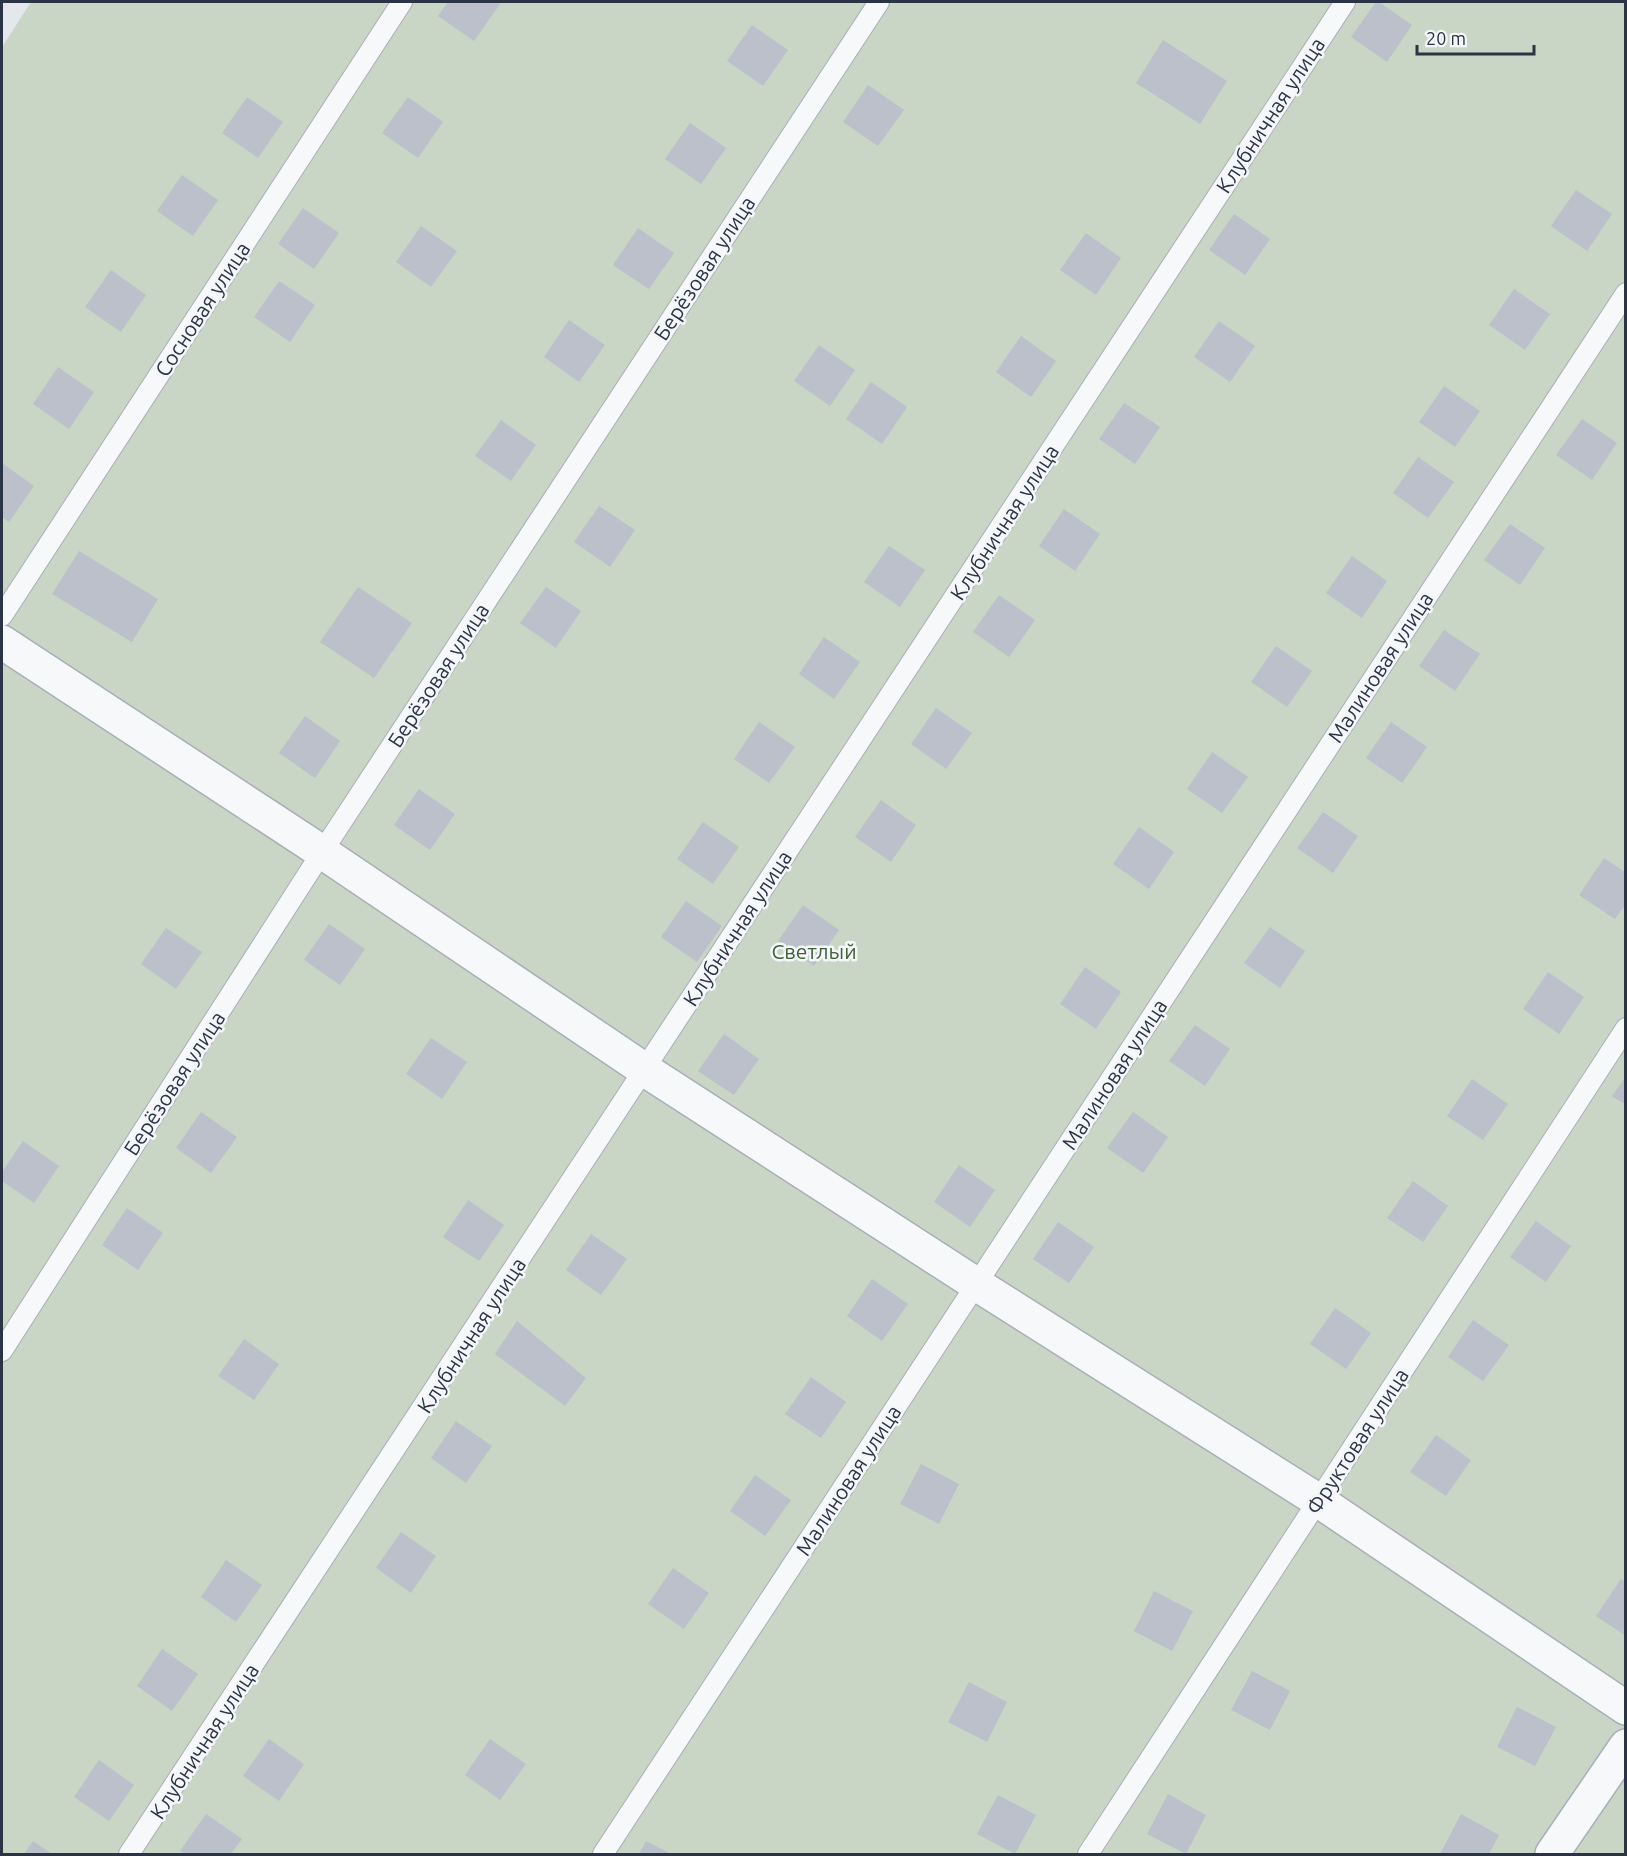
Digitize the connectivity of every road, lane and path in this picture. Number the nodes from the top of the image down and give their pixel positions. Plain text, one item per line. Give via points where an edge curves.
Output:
1 (402, 2) edge
2 (879, 2) edge
3 (1345, 2) edge
4 (1626, 293) edge
5 (2, 616) edge
6 (2, 642) edge
7 (322, 852) junction
8 (1626, 1028) edge
9 (645, 1070) junction
10 (976, 1284) junction
11 (2, 1351) edge
12 (1319, 1500) junction
13 (1626, 1708) edge
14 (1626, 1746) edge
15 (129, 1854) edge
16 (603, 1854) edge
17 (1088, 1854) edge
18 (1552, 1854) edge

1 - 5 lane, Сосновая улица
2 - 7 lane, Берёзовая улица
3 - 9 lane, Клубничная улица
4 - 10 lane, Малиновая улица
6 - 7 street
7 - 9 street
7 - 11 lane, Берёзовая улица
8 - 12 lane, Фруктовая улица
9 - 10 street
9 - 15 lane, Клубничная улица
10 - 12 street
10 - 16 lane, Малиновая улица
12 - 13 street
12 - 17 lane, Фруктовая улица
14 - 18 street

